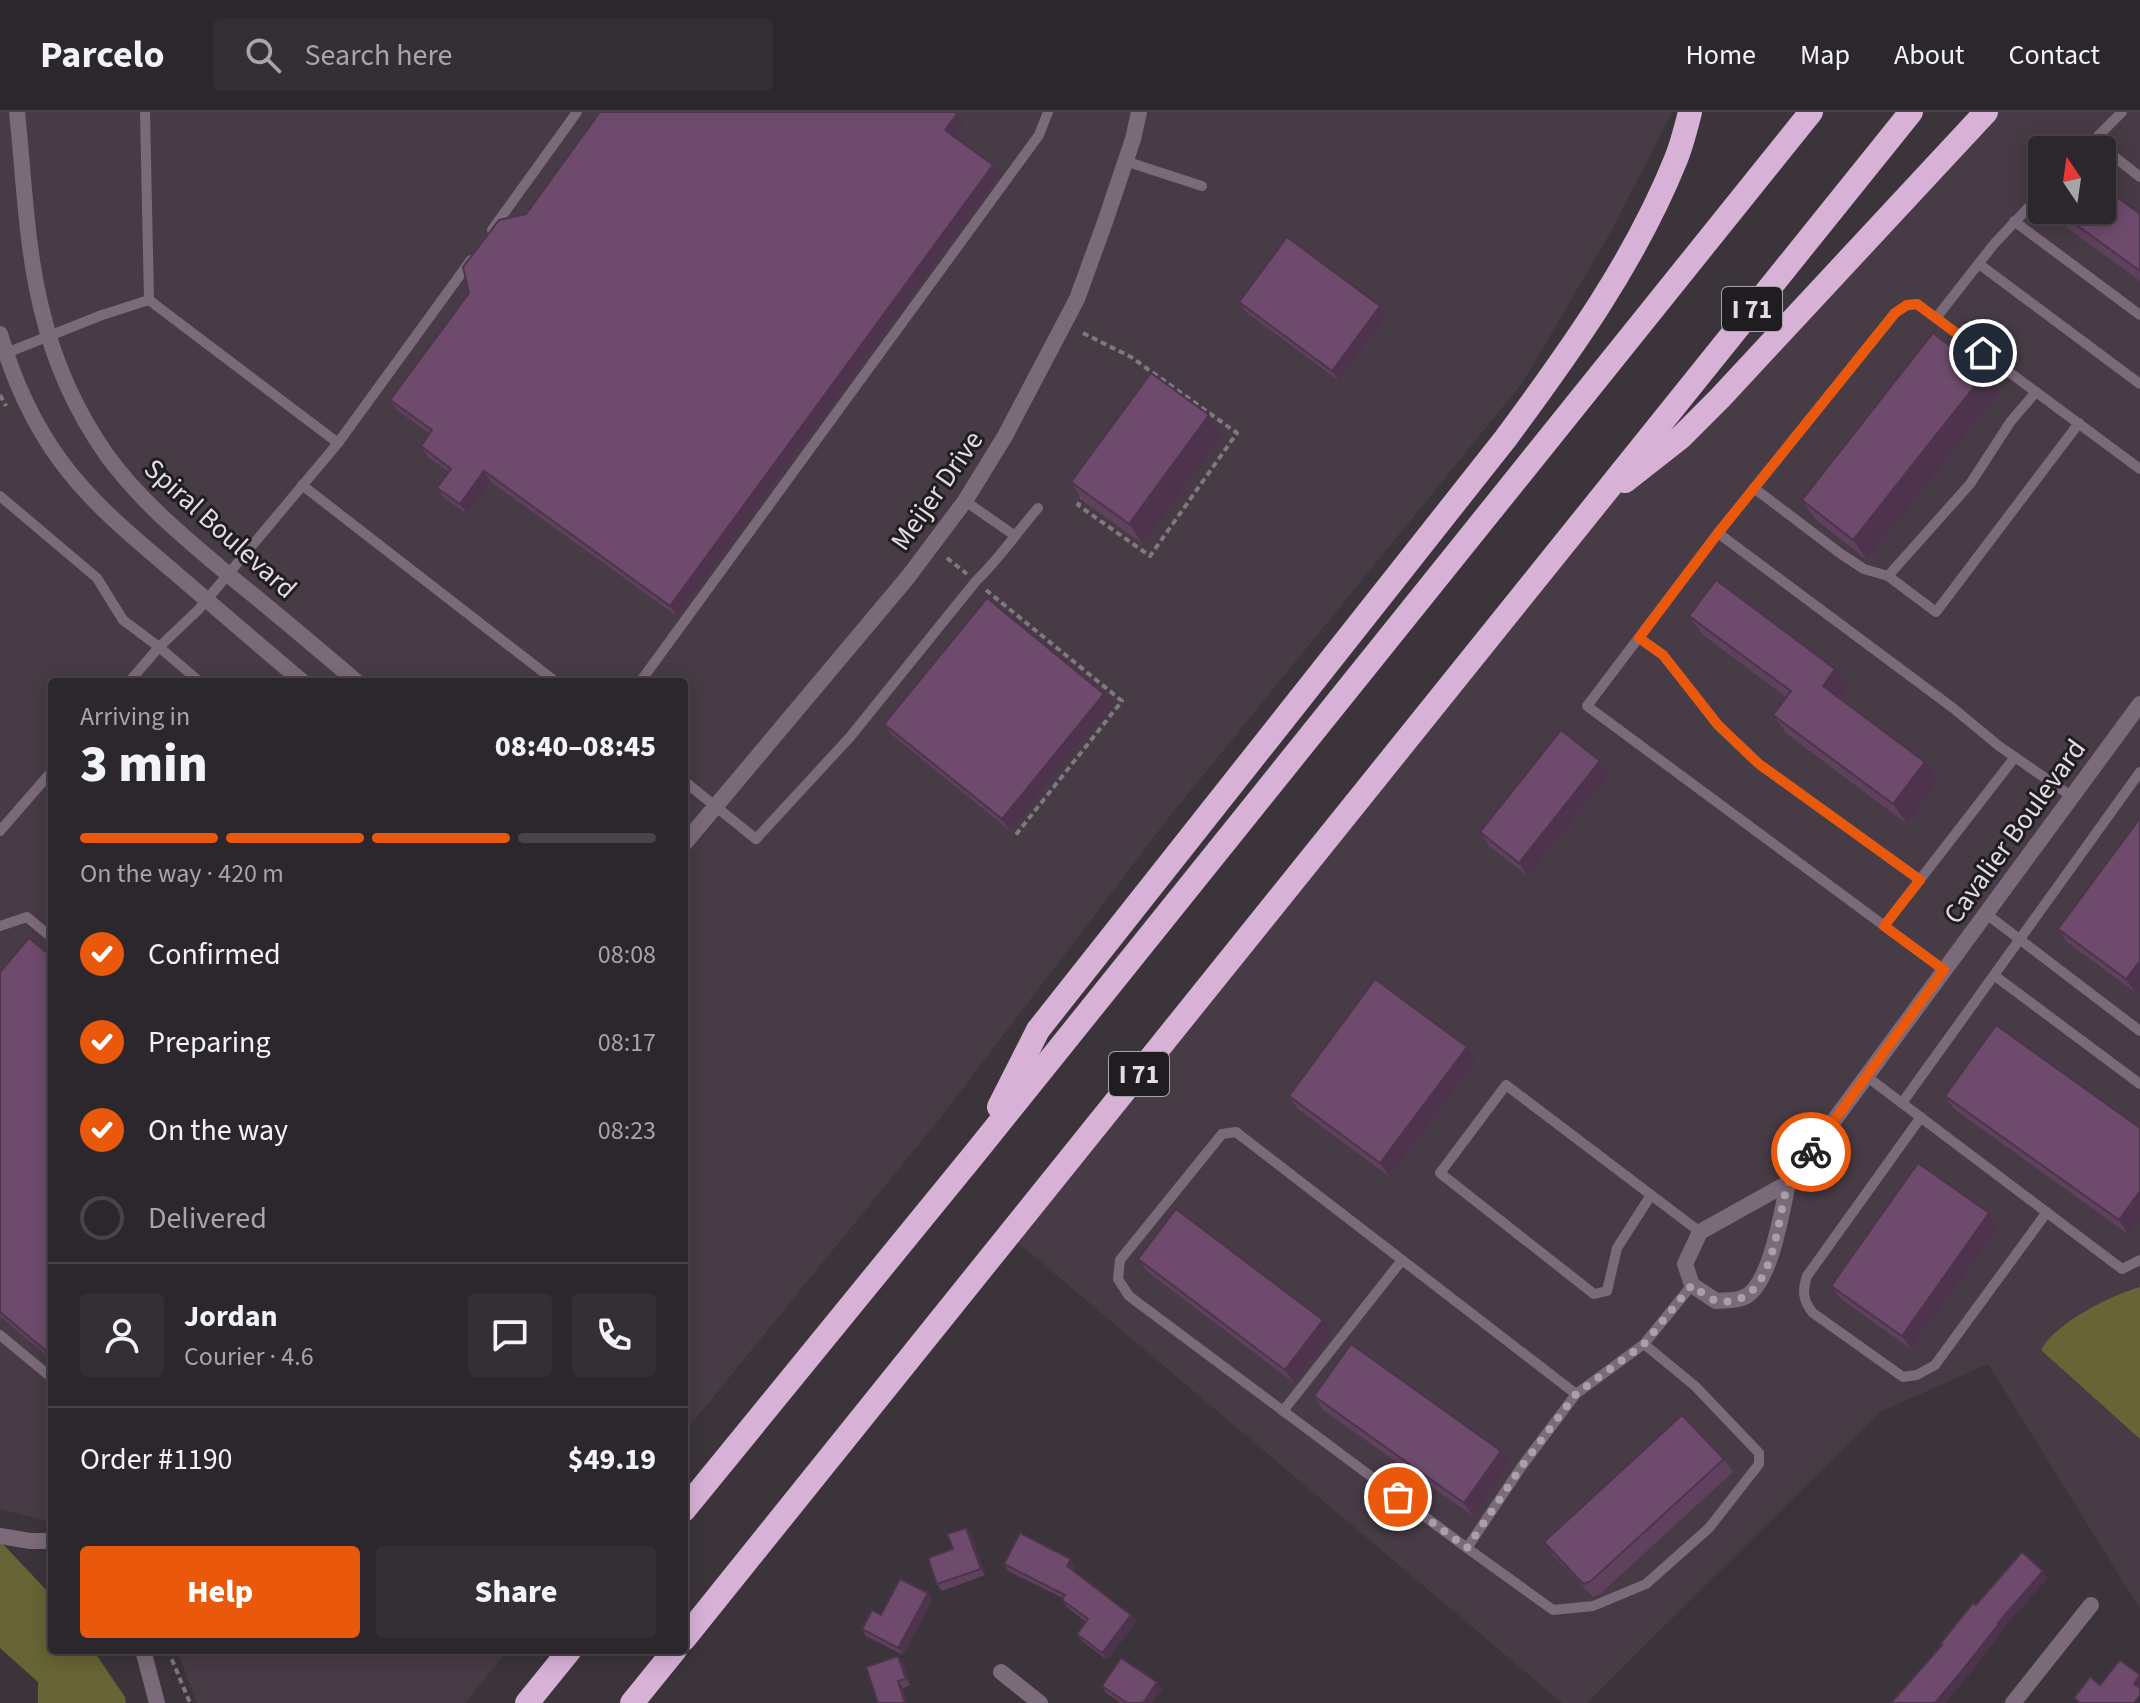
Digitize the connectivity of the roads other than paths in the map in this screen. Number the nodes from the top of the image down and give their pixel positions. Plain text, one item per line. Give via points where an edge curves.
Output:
1 (17, 112) edge
2 (145, 112) edge
3 (577, 112) edge
4 (1048, 112) edge
5 (1139, 112) edge
6 (1690, 112) edge
7 (1811, 112) edge
8 (1911, 112) edge
9 (1986, 112) edge
10 (2122, 112) edge
11 (2103, 136) edge
12 (2116, 158) edge
13 (1125, 161) junction
14 (2140, 177) edge
15 (1202, 186) dead end
16 (2028, 207) edge
17 (2014, 221) junction
18 (484, 241) edge
19 (476, 252) edge
20 (1979, 264) junction
21 (149, 300) junction
22 (2140, 315) edge
23 (1936, 318) junction
24 (0, 334) edge
25 (49, 337) junction
26 (3, 354) edge
27 (2140, 384) edge
28 (2036, 392) junction
29 (2079, 423) junction
30 (338, 443) junction
31 (2140, 469) edge
32 (302, 485) junction
33 (1754, 488) junction
34 (0, 496) edge
35 (965, 501) junction
36 (1592, 507) junction
37 (1038, 508) dead end
38 (1718, 533) junction
39 (1014, 535) junction
40 (227, 573) junction
41 (1888, 576) junction
42 (206, 599) junction
43 (1639, 638) junction
44 (159, 647) junction
45 (132, 678) edge
46 (195, 678) edge
47 (298, 678) edge
48 (352, 678) edge
49 (551, 678) edge
50 (643, 678) edge
51 (2140, 704) edge
52 (2015, 757) junction
53 (2140, 772) edge
54 (48, 776) edge
55 (688, 784) edge
56 (2071, 796) junction
57 (717, 807) junction
58 (0, 831) edge
59 (688, 840) edge
60 (1920, 880) junction
61 (1985, 913) junction
62 (0, 926) edge
63 (1884, 926) junction
64 (48, 935) edge
65 (2021, 940) junction
66 (1944, 970) junction
67 (1995, 976) junction
68 (2140, 1031) edge
69 (1866, 1076) junction
70 (2140, 1084) edge
71 (1902, 1103) junction
72 (1921, 1117) junction
73 (976, 1152) junction
74 (1788, 1183) junction
75 (1651, 1195) junction
76 (2047, 1212) junction
77 (1700, 1232) junction
78 (1402, 1260) junction
79 (2140, 1260) edge
80 (1692, 1285) junction
81 (0, 1335) edge
82 (1644, 1344) junction
83 (48, 1375) edge
84 (1576, 1394) junction
85 (1283, 1411) junction
86 (688, 1505) edge
87 (0, 1536) edge
88 (48, 1541) edge
89 (1467, 1548) junction
90 (2091, 1605) dead end
91 (688, 1634) edge
92 (144, 1654) edge
93 (567, 1654) edge
94 (672, 1654) edge
95 (1001, 1672) dead end
96 (157, 1703) edge
97 (527, 1703) edge
98 (632, 1703) edge
99 (1040, 1703) edge
100 (2013, 1703) edge

1 - 25 street, Spiral Boulevard via 32,254
2 - 21 lane
3 - 18 lane
4 - 50 lane via 1039,135
5 - 13 street, Meijer Drive
6 - 73 highway via 1677,158 1634,249 1574,346 1038,1030
7 - 73 highway, I 71
8 - 36 highway, I 71
9 - 36 highway via 1691,427
10 - 11 lane
12 - 14 lane
13 - 15 lane
13 - 35 street, Meijer Drive via 1077,299
16 - 17 lane
17 - 20 lane
17 - 22 lane
19 - 30 lane
20 - 23 lane
20 - 27 lane
21 - 25 lane
21 - 30 lane
23 - 28 lane
23 - 33 lane via 1917,304 1895,313
24 - 26 street
25 - 26 lane
25 - 40 street, Spiral Boulevard via 70,392 107,454 140,496
26 - 42 street via 59,460 132,536
28 - 29 lane
28 - 41 lane via 1970,484
29 - 31 lane
29 - 41 lane via 1936,612
30 - 32 lane
32 - 40 lane
32 - 49 lane
33 - 38 lane
33 - 41 lane via 1864,569
34 - 44 lane via 97,578 123,620
35 - 39 lane
35 - 57 street, Meijer Drive
36 - 91 highway, I 71
37 - 39 lane
38 - 43 lane
38 - 52 lane
39 - 57 lane via 850,737 756,839
40 - 42 lane
40 - 48 street, Spiral Boulevard
42 - 44 lane
42 - 47 street
43 - 60 lane via 1663,655 1718,725 1759,764
43 - 63 lane via 1587,706
44 - 45 lane
44 - 46 lane
51 - 56 street, Cavalier Boulevard
52 - 56 lane
52 - 60 lane
53 - 65 lane
54 - 58 lane
55 - 57 lane
56 - 61 street, Cavalier Boulevard
57 - 59 street, Meijer Drive
60 - 63 lane
61 - 65 lane
61 - 66 street, Cavalier Boulevard
62 - 64 lane via 27,917
63 - 66 lane
65 - 67 lane
65 - 68 lane
66 - 69 street, Cavalier Boulevard
67 - 70 lane
67 - 71 lane
69 - 71 lane
69 - 74 street, Cavalier Boulevard
71 - 72 lane
72 - 76 lane
72 - 76 lane via 1807,1276 1804,1297 1813,1313 1903,1377 1917,1375 1935,1365
73 - 86 highway, I 71
74 - 77 street, Cavalier Boulevard
74 - 80 street, Cavalier Boulevard via 1759,1284 1745,1298 1716,1301
75 - 75 lane via 1506,1085 1440,1173 1594,1294 1607,1291 1617,1248
75 - 77 lane
76 - 79 lane via 2122,1269
77 - 80 street via 1685,1264
78 - 84 lane
78 - 85 lane
78 - 85 lane via 1236,1132 1222,1134 1120,1260 1118,1279 1129,1296
80 - 82 lane
81 - 83 lane
82 - 84 lane
82 - 89 lane via 1695,1386 1759,1453 1759,1464 1709,1528 1646,1584 1593,1606 1553,1610
84 - 89 lane
85 - 89 lane
87 - 88 street
90 - 100 street
92 - 96 street
93 - 97 highway
94 - 98 highway
95 - 99 street

